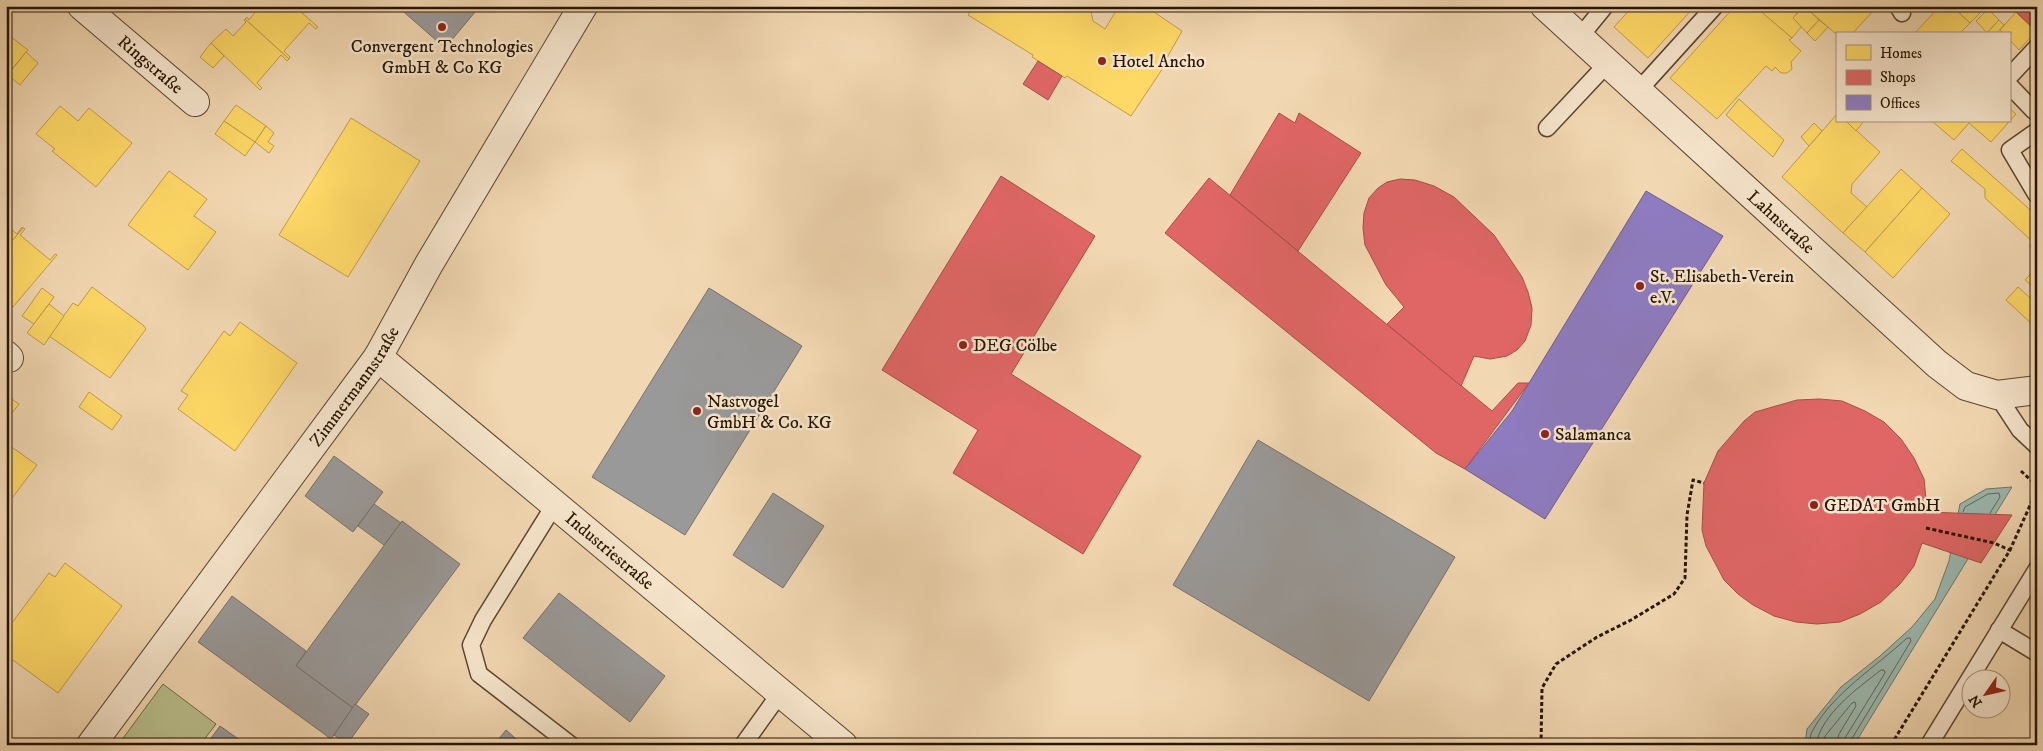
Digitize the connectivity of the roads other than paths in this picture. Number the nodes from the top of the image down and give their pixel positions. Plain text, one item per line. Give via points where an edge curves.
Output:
1 (82, 6) edge
2 (583, 6) edge
3 (1545, 6) edge
4 (1604, 6) edge
5 (1715, 6) edge
6 (1578, 38) junction
7 (2037, 47) edge
8 (1607, 64) junction
9 (2010, 76) edge
10 (2010, 86) edge
11 (1638, 91) junction
12 (196, 102) dead end
13 (2034, 111) dead end
14 (1547, 128) dead end
15 (2037, 131) edge
16 (2036, 194) edge
17 (378, 357) junction
18 (2037, 390) edge
19 (1997, 395) junction
20 (2037, 446) edge
21 (555, 504) junction
22 (2037, 570) edge
23 (1999, 630) junction
24 (2037, 653) edge
25 (781, 692) junction
26 (91, 745) edge
27 (571, 745) edge
28 (742, 745) edge
29 (843, 745) edge
30 (1929, 745) edge

1 - 12 street, Ringstraße
2 - 17 street, Zimmermannstraße via 429,264
3 - 6 street, Lahnstraße
4 - 6 lane
5 - 11 lane
6 - 8 street, Lahnstraße
7 - 9 lane
8 - 11 street, Lahnstraße
8 - 14 lane
10 - 13 lane
11 - 19 street, Lahnstraße via 1938,364 1966,386
15 - 16 lane via 2010,150
17 - 21 street, Industriestraße
17 - 26 street, Zimmermannstraße
18 - 19 street, Lahnstraße
19 - 20 lane via 2020,430
21 - 25 street, Industriestraße
21 - 27 lane via 471,645 479,674
22 - 23 lane
23 - 24 lane
23 - 30 lane
25 - 28 lane
25 - 29 street, Industriestraße

